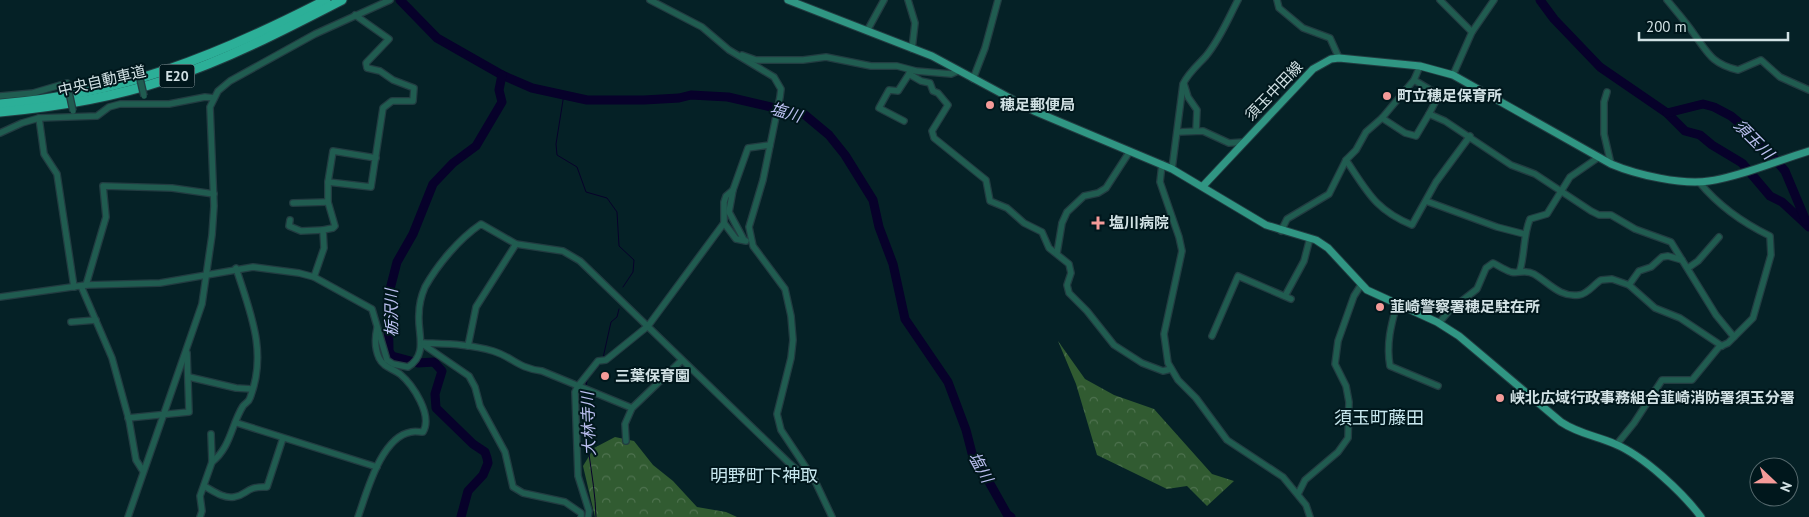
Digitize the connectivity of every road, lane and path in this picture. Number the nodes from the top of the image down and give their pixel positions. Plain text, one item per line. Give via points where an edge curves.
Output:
1 (326, 0) edge
2 (342, 0) edge
3 (390, 0) edge
4 (650, 0) edge
5 (788, 0) edge
6 (884, 0) edge
7 (908, 0) edge
8 (998, 0) edge
9 (1238, 0) edge
10 (1277, 0) edge
11 (1440, 0) edge
12 (1494, 0) edge
13 (1667, 0) edge
14 (358, 14) junction
15 (867, 31) junction
16 (1472, 32) junction
17 (912, 49) junction
18 (738, 56) junction
19 (1338, 58) junction
20 (1420, 66) junction
21 (138, 70) dead end
22 (958, 71) junction
23 (909, 72) junction
24 (1453, 75) junction
25 (973, 79) junction
26 (1414, 80) junction
27 (1184, 82) junction
28 (1809, 90) edge
29 (1607, 92) dead end
30 (0, 96) edge
31 (214, 98) junction
32 (146, 103) junction
33 (0, 104) edge
34 (0, 112) edge
35 (73, 113) junction
36 (1429, 114) junction
37 (39, 118) junction
38 (1382, 118) junction
39 (904, 121) dead end
40 (1196, 131) junction
41 (1178, 132) junction
42 (0, 133) edge
43 (1470, 136) junction
44 (1244, 142) junction
45 (771, 143) junction
46 (1130, 151) junction
47 (1809, 151) edge
48 (1599, 157) junction
49 (376, 158) junction
50 (1346, 160) junction
51 (1162, 164) junction
52 (1612, 164) junction
53 (1172, 169) junction
54 (328, 182) junction
55 (1699, 182) junction
56 (1202, 186) junction
57 (733, 190) junction
58 (1560, 190) junction
59 (214, 194) junction
60 (1426, 201) junction
61 (328, 202) junction
62 (293, 203) dead end
63 (290, 220) dead end
64 (724, 223) junction
65 (323, 230) junction
66 (1281, 231) junction
67 (1524, 234) junction
68 (1719, 237) dead end
69 (1310, 238) junction
70 (744, 240) junction
71 (751, 242) junction
72 (516, 244) junction
73 (1057, 253) junction
74 (1682, 260) junction
75 (236, 268) junction
76 (1688, 268) junction
77 (1520, 270) junction
78 (207, 274) junction
79 (314, 277) junction
80 (1361, 285) junction
81 (1629, 285) junction
82 (84, 286) junction
83 (74, 288) junction
84 (1285, 296) junction
85 (0, 297) edge
86 (1292, 299) dead end
87 (1397, 304) junction
88 (96, 320) junction
89 (70, 322) dead end
90 (1439, 323) junction
91 (377, 324) junction
92 (648, 326) junction
93 (1212, 336) dead end
94 (1734, 337) junction
95 (422, 342) junction
96 (468, 346) junction
97 (1722, 346) junction
98 (187, 351) junction
99 (682, 360) junction
100 (1171, 369) junction
101 (189, 377) junction
102 (1438, 386) dead end
103 (582, 387) junction
104 (252, 389) junction
105 (632, 408) junction
106 (164, 414) junction
107 (128, 418) junction
108 (237, 423) junction
109 (211, 434) dead end
110 (283, 438) junction
111 (626, 442) dead end
112 (1616, 444) junction
113 (212, 462) junction
114 (377, 467) junction
115 (143, 471) junction
116 (816, 481) junction
117 (204, 486) junction
118 (1298, 494) junction
119 (128, 517) edge
120 (200, 517) edge
121 (358, 517) edge
122 (581, 517) edge
123 (588, 517) edge
124 (832, 517) edge
125 (1310, 517) edge
126 (1701, 517) edge

1 - 33 highway, 中央自動車道 / E20 via 258,34 162,73 63,97
2 - 34 highway, 中央自動車道 / E20 via 253,44 165,80 65,104
3 - 14 street
4 - 18 street via 702,27
5 - 15 main road
6 - 15 street
7 - 17 street via 915,23
8 - 25 street
9 - 27 street via 1219,37
10 - 19 street via 1279,8 1303,28 1330,38
11 - 16 street
12 - 16 street
13 - 28 street via 1708,56 1738,70 1761,60 1780,77
14 - 31 street via 289,47 230,81
14 - 49 street via 389,39 366,63 366,68 380,71 414,88 413,101 392,101 383,108
15 - 17 main road
16 - 24 street
17 - 22 main road
18 - 23 street via 773,61 826,57 871,66 897,66
18 - 45 street via 779,83 780,97
19 - 20 main road, 須玉中田線
19 - 44 main road, 須玉中田線 via 1313,69
20 - 24 main road, 須玉中田線
20 - 26 street
21 - 32 street, bridge
22 - 23 street via 951,74
22 - 25 main road
23 - 39 street via 898,91 890,90 878,108
23 - 73 street via 930,83 933,91 948,105 932,131 934,138 986,180 990,201 1007,208 1024,223 1038,229 1049,248
24 - 48 main road, 須玉中田線
25 - 46 main road via 1034,111
26 - 36 street via 1439,95
26 - 38 street
27 - 40 street via 1188,97 1197,110
27 - 41 street
29 - 52 street via 1604,134
30 - 35 street, bridge via 33,93 67,83
31 - 32 street via 169,104
31 - 59 street via 210,117
32 - 35 street via 109,107 97,116
35 - 37 street
36 - 38 street via 1416,136
36 - 43 street
37 - 42 street
37 - 83 street via 44,154 57,174
38 - 50 street via 1366,132
40 - 41 street
40 - 44 street via 1229,143
41 - 53 street
43 - 58 street via 1511,165 1535,174
43 - 60 street
44 - 56 main road, 須玉中田線
45 - 57 street via 748,148
45 - 71 street via 749,227
46 - 51 main road
46 - 73 street via 1106,188 1084,196 1067,212
47 - 55 main road, 須玉中田線
48 - 52 main road, 須玉中田線
48 - 58 street via 1570,177
49 - 54 street via 371,187
49 - 54 street via 333,152
50 - 60 street via 1376,203 1395,218 1412,225
50 - 66 street via 1329,194 1288,219
51 - 53 main road
51 - 100 street via 1160,182 1180,236 1182,251 1164,334
52 - 55 main road, 須玉中田線 via 1633,172
53 - 56 main road
54 - 61 street
55 - 94 street via 1711,197 1750,226 1770,236 1771,255 1761,296 1753,318
56 - 66 main road
57 - 64 street via 724,202
57 - 70 street via 729,212
58 - 67 street via 1547,214 1530,219
58 - 74 street via 1596,214 1611,215 1635,229 1671,242
59 - 78 street
59 - 82 street via 172,188 103,186 106,217
60 - 67 street
61 - 62 street
61 - 65 street via 334,226
63 - 65 street via 294,229
64 - 70 street via 736,239
64 - 92 street
65 - 79 street via 324,248
66 - 69 main road
67 - 77 street
68 - 76 street
69 - 80 main road via 1328,248
69 - 84 street via 1304,261
70 - 71 street
71 - 116 street via 785,289 791,316 793,340 778,406 779,423
72 - 92 street via 562,251 580,261
72 - 95 street via 481,224 464,236 425,288 418,314
72 - 96 street via 476,307
73 - 100 street via 1071,268 1067,285 1069,293 1088,311 1114,345 1161,371
74 - 76 street
74 - 81 street via 1662,257 1651,267 1639,271
75 - 78 street
75 - 79 street via 271,269
75 - 104 street via 252,315 259,349
76 - 94 street via 1716,315
77 - 81 street via 1534,274 1559,291 1581,296 1605,279
77 - 90 street via 1511,272 1489,264 1477,289
78 - 82 street via 160,283
78 - 98 street
79 - 91 street via 372,309
80 - 87 main road
80 - 118 street via 1338,341 1335,364 1346,386 1349,402 1348,438 1338,452 1305,480
81 - 97 street via 1655,308 1680,318
82 - 83 street
82 - 88 street
83 - 85 street
84 - 86 street
84 - 93 street via 1238,276
87 - 90 main road
87 - 102 street via 1390,330 1390,366
88 - 89 street
88 - 107 street via 112,358
90 - 112 main road via 1474,348 1561,422 1576,432
91 - 95 street via 387,360 404,367 411,365
91 - 114 street via 378,357 414,389 426,421 423,432 412,432 392,442
92 - 99 street
92 - 103 street via 602,361
94 - 97 street
95 - 96 street
95 - 122 street via 473,381 480,406 505,452 513,487 523,493 565,502 581,513
96 - 103 street via 492,350 522,367 542,371
97 - 112 street via 1692,380 1662,380
98 - 101 street
98 - 106 street
99 - 105 street
99 - 116 street via 788,462 804,476
100 - 118 street via 1228,440 1272,468
101 - 104 street
101 - 106 street via 189,412
103 - 105 street
103 - 123 street via 575,402 578,476
104 - 108 street
105 - 111 street via 625,424
106 - 107 street
106 - 115 street
107 - 115 street via 136,460
108 - 110 street
108 - 113 street via 222,454
109 - 113 street
110 - 114 street
110 - 117 street via 267,487 253,486 229,497
112 - 126 main road via 1671,484
113 - 117 street
114 - 121 street
115 - 119 street
116 - 124 street
117 - 120 street via 200,496
118 - 125 street

